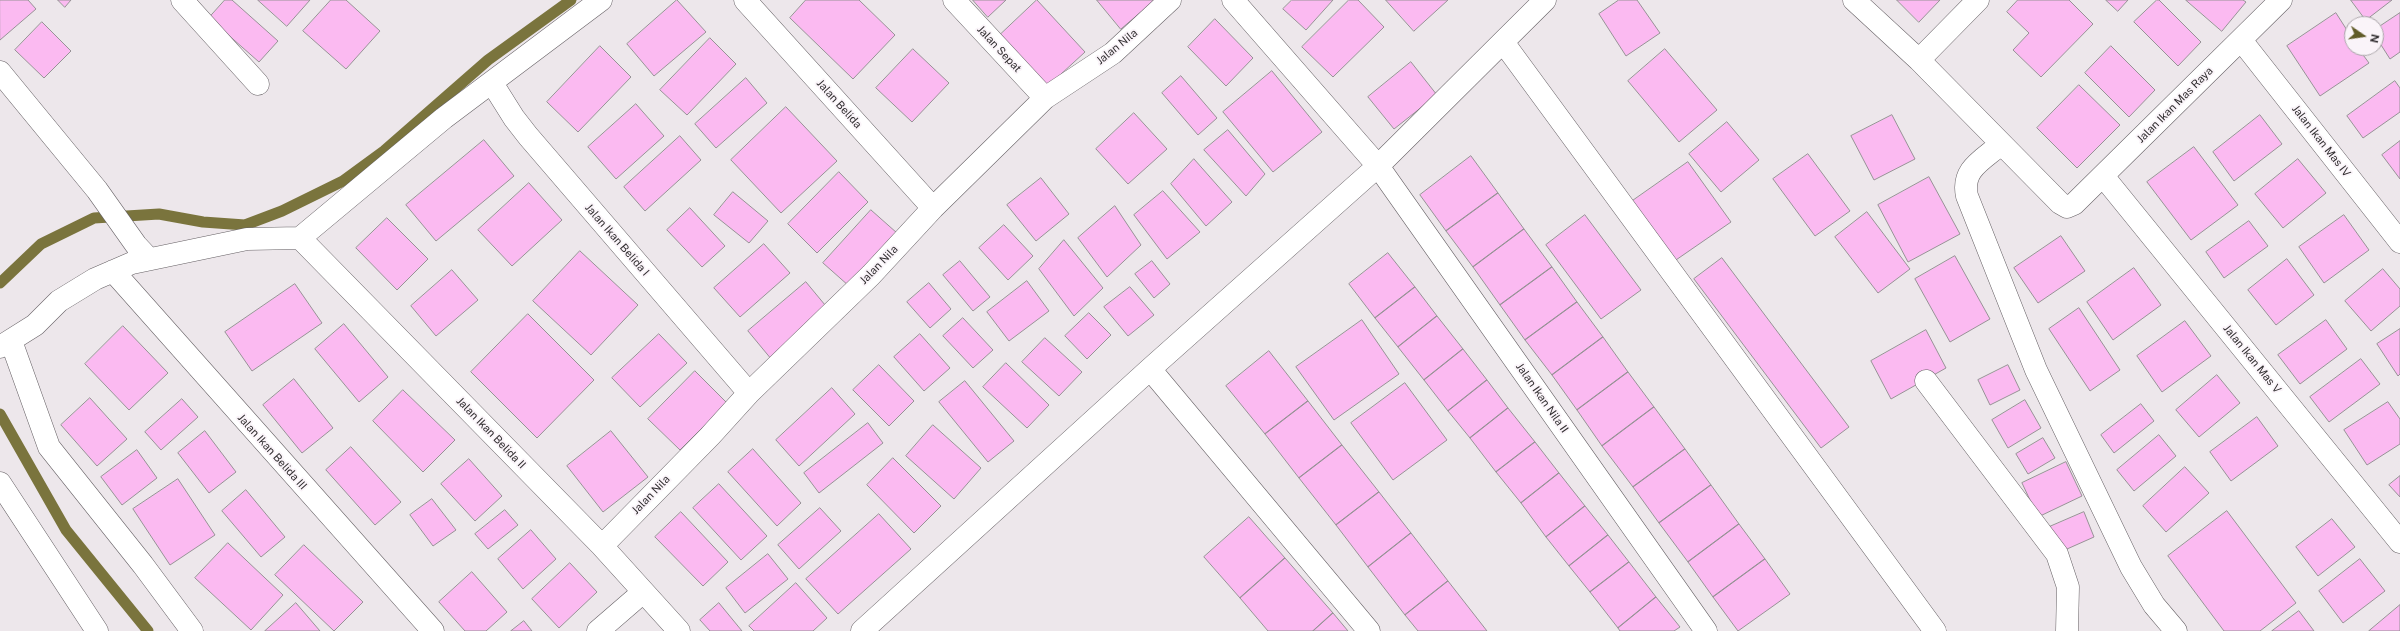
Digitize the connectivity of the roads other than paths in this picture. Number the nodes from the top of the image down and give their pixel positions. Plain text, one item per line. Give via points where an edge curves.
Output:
1 (182, 0) edge
2 (601, 0) edge
3 (745, 0) edge
4 (954, 0) edge
5 (1170, 0) edge
6 (1232, 0) edge
7 (1854, 0) edge
8 (1978, 0) edge
9 (2281, 0) edge
10 (1538, 2) edge
11 (2241, 40) junction
12 (1503, 42) junction
13 (1919, 60) junction
14 (0, 72) edge
15 (492, 82) junction
16 (258, 84) dead end
17 (1045, 98) junction
18 (2001, 144) junction
19 (1378, 166) junction
20 (2104, 176) junction
21 (933, 208) junction
22 (300, 238) junction
23 (2400, 242) edge
24 (143, 252) junction
25 (113, 271) junction
26 (4, 345) edge
27 (1150, 369) junction
28 (1926, 381) dead end
29 (749, 393) junction
30 (0, 483) edge
31 (2400, 542) edge
32 (602, 546) junction
33 (642, 593) junction
34 (97, 631) edge
35 (192, 631) edge
36 (433, 631) edge
37 (598, 631) edge
38 (679, 631) edge
39 (862, 631) edge
40 (1369, 631) edge
41 (1706, 631) edge
42 (1935, 631) edge
43 (2067, 631) edge
44 (2176, 631) edge

1 - 16 street
2 - 15 street
3 - 21 street, Jalan Belida
4 - 17 street, Jalan Sepat
5 - 17 street, Jalan Nila via 1113,53
6 - 19 street, Jalan Ikan Nila II
7 - 13 street
8 - 13 street
9 - 11 street, Jalan Ikan Mas Raya
10 - 12 street
11 - 20 street, Jalan Ikan Mas Raya
11 - 23 street, Jalan Ikan Mas IV
12 - 19 street
12 - 42 street
13 - 18 street
14 - 24 street
15 - 22 street
15 - 29 street, Jalan Ikan Belida I via 528,136
17 - 21 street, Jalan Nila
18 - 20 street, Jalan Ikan Mas Raya via 2067,207 2074,204
18 - 44 street via 1969,173 1965,180 1967,196 2036,370 2131,567 2154,605
19 - 27 street
19 - 41 street, Jalan Ikan Nila II
20 - 31 street, Jalan Ikan Mas V
21 - 29 street, Jalan Nila via 871,275
22 - 24 street via 247,239
22 - 32 street, Jalan Ikan Belida II
24 - 25 street via 132,263
25 - 26 street via 59,301 35,325
25 - 36 street, Jalan Ikan Belida III
26 - 35 street via 49,447
27 - 39 street
27 - 40 street
28 - 43 street via 2057,554 2068,587
29 - 32 street, Jalan Nila
30 - 34 street
32 - 33 street, Jalan Ikan Belida II
33 - 37 street
33 - 38 street, Jalan Ikan Belida II

